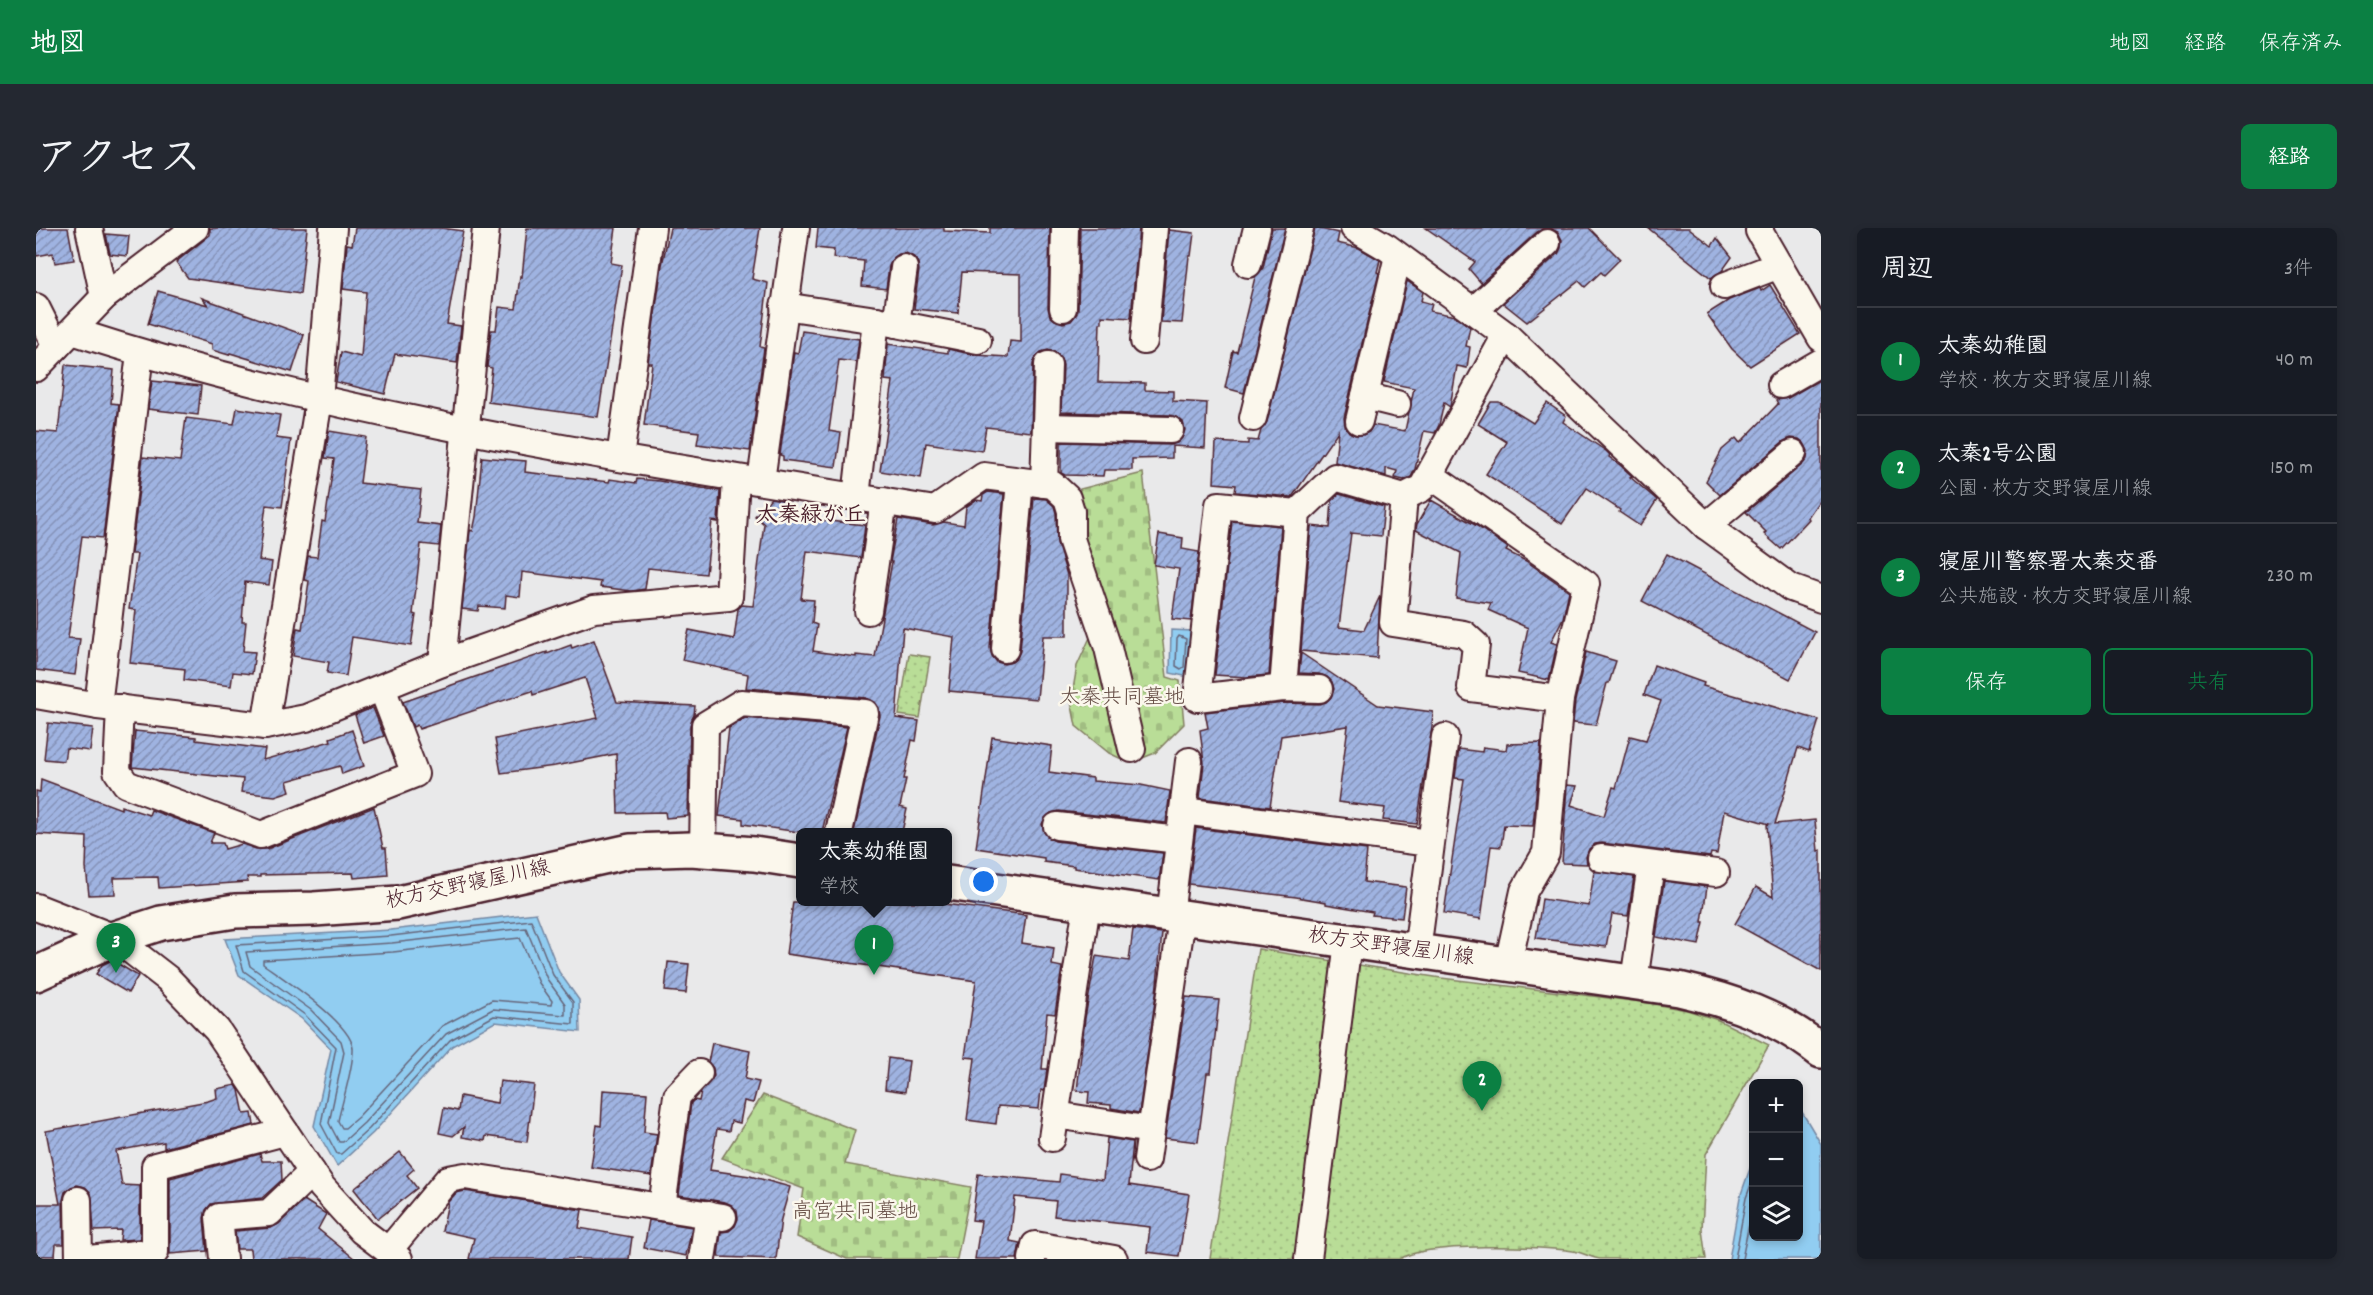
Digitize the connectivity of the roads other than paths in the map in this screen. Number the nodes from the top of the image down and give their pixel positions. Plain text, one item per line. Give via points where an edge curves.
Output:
1 (89, 228) edge
2 (195, 228) edge
3 (333, 228) edge
4 (486, 228) edge
5 (652, 228) edge
6 (796, 228) edge
7 (1065, 228) edge
8 (1154, 228) edge
9 (1257, 228) edge
10 (1300, 228) edge
11 (1354, 228) edge
12 (1760, 228) edge
13 (1547, 243) dead end
14 (1398, 256) junction
15 (1248, 264) dead end
16 (1779, 265) junction
17 (904, 268) dead end
18 (1724, 286) dead end
19 (104, 297) junction
20 (784, 306) junction
21 (36, 307) edge
22 (1064, 308) dead end
23 (1473, 311) junction
24 (886, 322) junction
25 (1506, 335) junction
26 (1821, 338) edge
27 (64, 339) junction
28 (978, 340) dead end
29 (1144, 341) dead end
30 (140, 353) junction
31 (1821, 362) edge
32 (1048, 365) dead end
33 (36, 368) edge
34 (1781, 385) dead end
35 (1365, 396) junction
36 (319, 400) junction
37 (1397, 404) dead end
38 (1253, 418) dead end
39 (1359, 421) dead end
40 (1046, 427) junction
41 (464, 429) junction
42 (1170, 430) dead end
43 (1793, 453) dead end
44 (620, 458) junction
45 (1430, 475) junction
46 (749, 480) junction
47 (1039, 483) junction
48 (856, 497) junction
49 (1404, 497) junction
50 (884, 501) junction
51 (1297, 513) junction
52 (1706, 526) junction
53 (1821, 599) edge
54 (868, 611) dead end
55 (1005, 649) dead end
56 (442, 663) junction
57 (382, 688) junction
58 (1283, 688) junction
59 (1319, 689) dead end
60 (36, 695) edge
61 (1560, 699) junction
62 (109, 707) junction
63 (265, 726) junction
64 (1445, 737) dead end
65 (1132, 749) dead end
66 (1189, 761) dead end
67 (1183, 811) junction
68 (1057, 826) dead end
69 (840, 828) edge
70 (1179, 840) junction
71 (1430, 843) junction
72 (703, 850) junction
73 (1601, 858) dead end
74 (796, 860) edge
75 (1651, 865) junction
76 (1716, 873) dead end
77 (952, 884) edge
78 (1087, 904) junction
79 (36, 907) edge
80 (1176, 917) junction
81 (115, 938) junction
82 (1348, 942) junction
83 (1417, 951) junction
84 (1508, 964) junction
85 (36, 974) edge
86 (1634, 981) junction
87 (1821, 1051) edge
88 (699, 1072) dead end
89 (1151, 1130) junction
90 (285, 1132) junction
91 (1147, 1159) dead end
92 (312, 1172) junction
93 (78, 1200) dead end
94 (662, 1207) junction
95 (394, 1255) edge
96 (79, 1259) edge
97 (88, 1259) edge
98 (223, 1259) edge
99 (702, 1259) edge
100 (1032, 1259) edge
101 (1114, 1259) edge
102 (1308, 1259) edge

1 - 19 street
2 - 19 street
3 - 36 street
4 - 41 street
5 - 44 street
6 - 20 street
7 - 22 street
8 - 29 street
9 - 15 street
10 - 38 street
11 - 14 street
12 - 16 street
13 - 23 street
14 - 23 street
14 - 35 street
16 - 18 street
16 - 26 street
17 - 24 street
19 - 27 street
20 - 24 street
20 - 46 street
21 - 27 street
23 - 25 street
24 - 28 street
24 - 48 street
25 - 45 street
25 - 52 street
27 - 30 street
27 - 33 street
30 - 36 street
30 - 62 street
31 - 34 street
32 - 40 street
35 - 37 street
35 - 39 street
36 - 41 street
36 - 63 street
40 - 42 street
40 - 47 street
41 - 44 street
41 - 56 street
43 - 52 street
44 - 46 street
45 - 49 street via 1422,488
45 - 61 street via 1586,584
46 - 48 street
46 - 56 street via 729,597 594,609
47 - 50 street via 984,476 935,510
47 - 55 street
47 - 65 street via 1067,498 1071,539 1108,648
48 - 50 street
49 - 51 street via 1335,477
49 - 61 street via 1393,623 1464,634 1476,645 1471,688
50 - 54 street
51 - 58 street
51 - 58 street via 1219,505 1197,698
52 - 53 street via 1791,588
56 - 57 street
57 - 62 street via 415,774 261,835 126,784 117,771
57 - 63 street via 306,718
58 - 59 street
60 - 62 street
61 - 84 street via 1546,853 1524,891
62 - 63 street
64 - 71 street
66 - 67 street
67 - 70 street
67 - 71 street
68 - 70 street
69 - 72 street via 865,714 741,703 705,725
70 - 80 street
71 - 83 street
72 - 74 main road, 枚方交野寝屋川線
72 - 81 main road, 枚方交野寝屋川線 via 630,851 398,903 235,910 161,923
73 - 75 street
75 - 76 street
75 - 86 street
77 - 78 main road, 枚方交野寝屋川線
78 - 80 main road, 枚方交野寝屋川線
78 - 89 street via 1054,1127
79 - 81 street
80 - 82 main road, 枚方交野寝屋川線
80 - 89 street
81 - 85 main road, 枚方交野寝屋川線
81 - 90 street via 168,979 217,1029
82 - 83 main road, 枚方交野寝屋川線
82 - 102 street
83 - 84 main road, 枚方交野寝屋川線
84 - 86 main road, 枚方交野寝屋川線
86 - 87 main road, 枚方交野寝屋川線 via 1718,998 1776,1020
88 - 94 street via 677,1096
89 - 91 street
90 - 92 street
90 - 97 street via 154,1166 154,1252
92 - 95 street via 362,1231
92 - 98 street via 269,1213 219,1217
93 - 96 street
94 - 95 street via 465,1176 448,1179
94 - 99 street via 716,1216
100 - 101 street via 1035,1245

